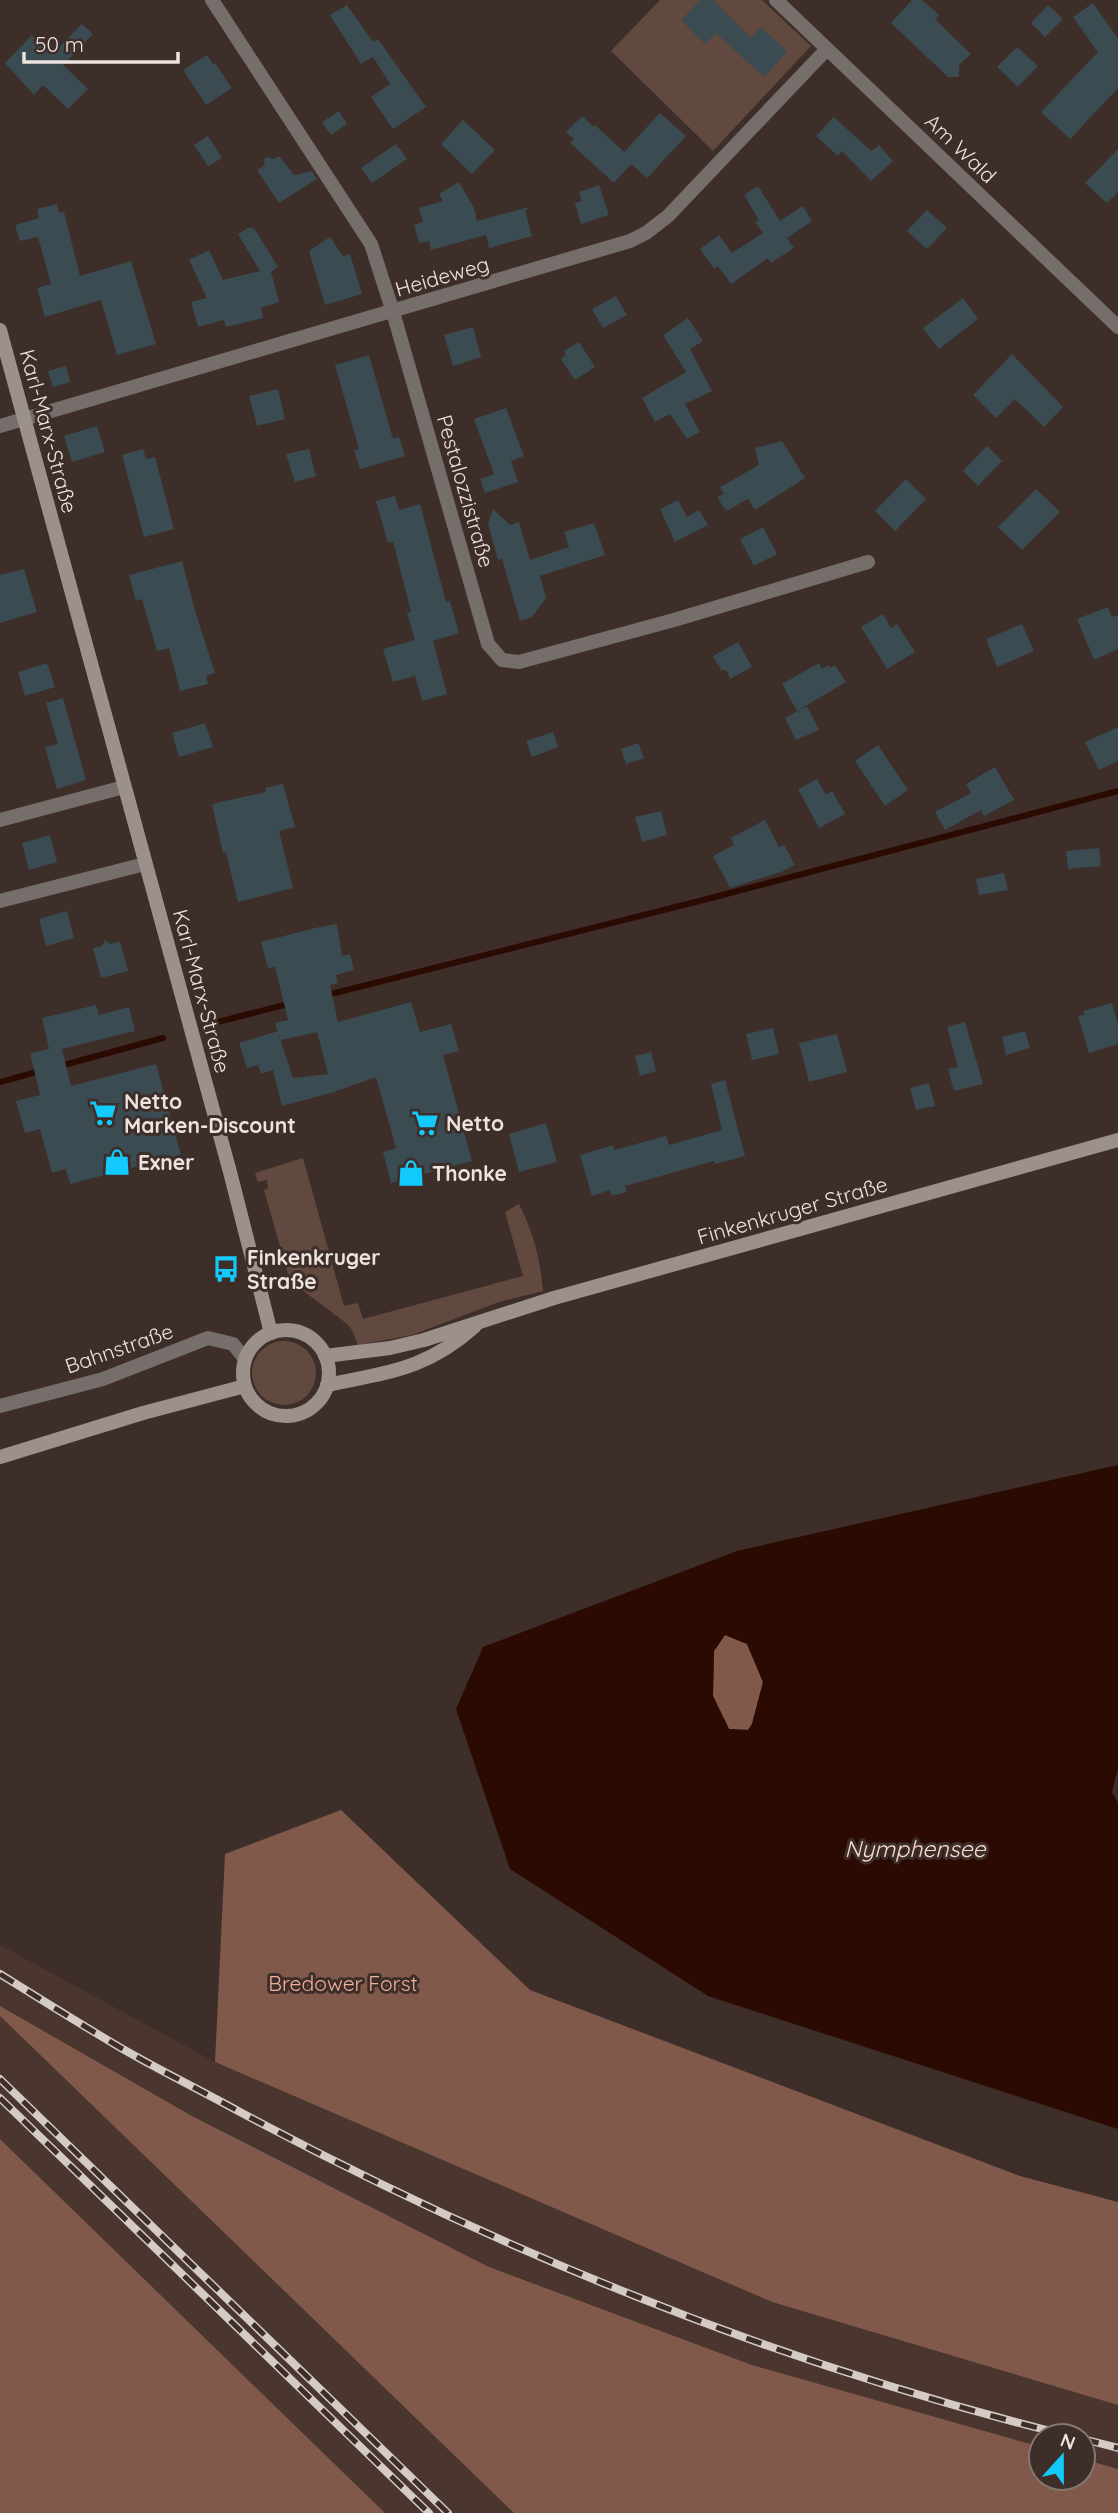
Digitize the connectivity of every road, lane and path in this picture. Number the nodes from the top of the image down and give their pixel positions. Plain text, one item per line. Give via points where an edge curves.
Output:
1 (212, 0) edge
2 (776, 0) edge
3 (827, 49) junction
4 (393, 312) junction
5 (1118, 327) edge
6 (0, 330) edge
7 (23, 420) junction
8 (0, 426) edge
9 (868, 562) dead end
10 (124, 787) junction
11 (0, 820) edge
12 (145, 864) junction
13 (0, 901) edge
14 (1118, 1140) edge
15 (479, 1322) junction
16 (271, 1333) junction
17 (325, 1356) junction
18 (246, 1359) junction
19 (327, 1385) junction
20 (245, 1386) junction
21 (0, 1406) edge
22 (0, 1457) edge

1 - 4 street, Pestalozzistraße via 371,244
2 - 3 street, Am Wald
3 - 4 street, Heideweg via 646,233 599,252
3 - 5 street, Am Wald
4 - 7 street, Heideweg
4 - 9 street, Pestalozzistraße via 488,644 502,660 529,660
6 - 7 main road, Karl-Marx-Straße
7 - 8 street, Heideweg
7 - 10 main road, Karl-Marx-Straße
10 - 11 street
10 - 12 main road, Karl-Marx-Straße
12 - 13 street
12 - 16 main road, Karl-Marx-Straße
14 - 15 main road, Finkenkruger Straße
15 - 17 main road, Finkenkruger Straße via 390,1348
15 - 19 main road, Finkenkruger Straße via 428,1360
16 - 17 main road via 303,1333
16 - 18 main road via 255,1343
17 - 19 main road
18 - 20 main road
18 - 21 street, Bahnstraße via 233,1344 208,1338 103,1379
19 - 20 main road via 312,1406 286,1416 257,1404
20 - 22 main road

